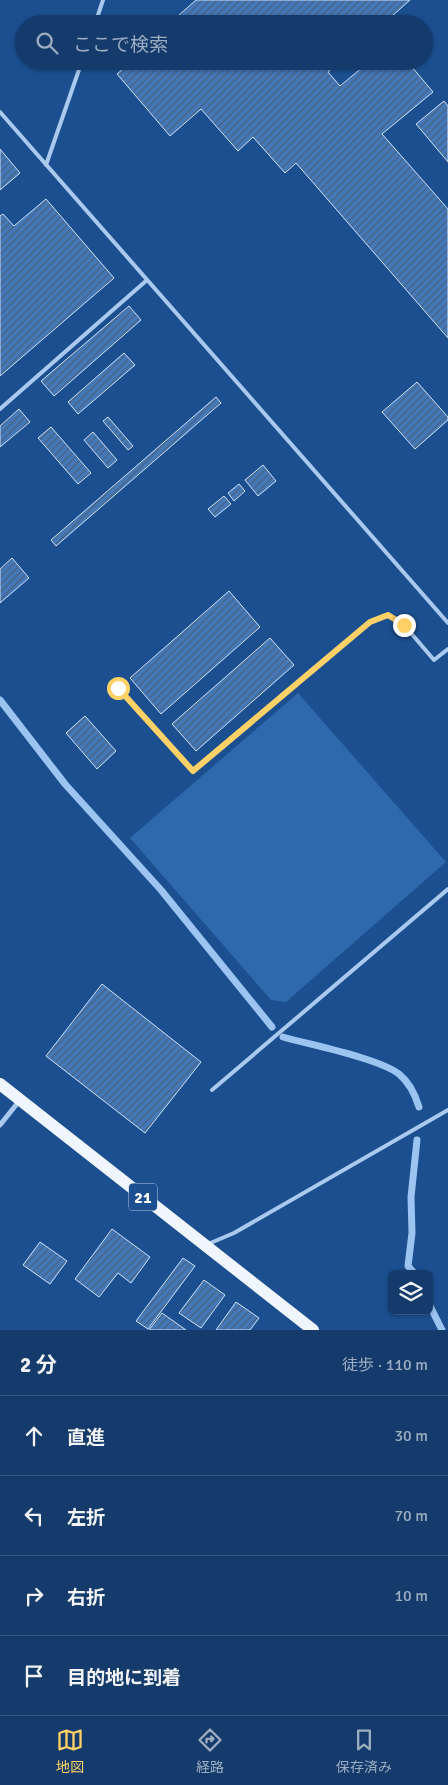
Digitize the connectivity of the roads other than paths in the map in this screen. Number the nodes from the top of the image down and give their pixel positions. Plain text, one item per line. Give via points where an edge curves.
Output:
1 (103, 0) edge
2 (98, 15) edge
3 (79, 70) edge
4 (0, 112) edge
5 (46, 165) junction
6 (147, 280) junction
7 (0, 409) edge
8 (448, 623) edge
9 (448, 649) edge
10 (118, 688) dead end
11 (448, 889) edge
12 (0, 1084) edge
13 (212, 1090) dead end
14 (20, 1100) junction
15 (448, 1110) edge
16 (0, 1125) edge
17 (207, 1245) junction
18 (313, 1330) edge

1 - 2 lane
3 - 5 lane
4 - 5 lane
5 - 6 lane
6 - 7 lane
6 - 8 lane
9 - 10 lane via 434,660 404,625 388,615 370,622 193,771
11 - 13 lane
12 - 14 main road, 21
14 - 16 street
14 - 17 main road, 21
15 - 17 lane via 234,1233
17 - 18 main road, 21

